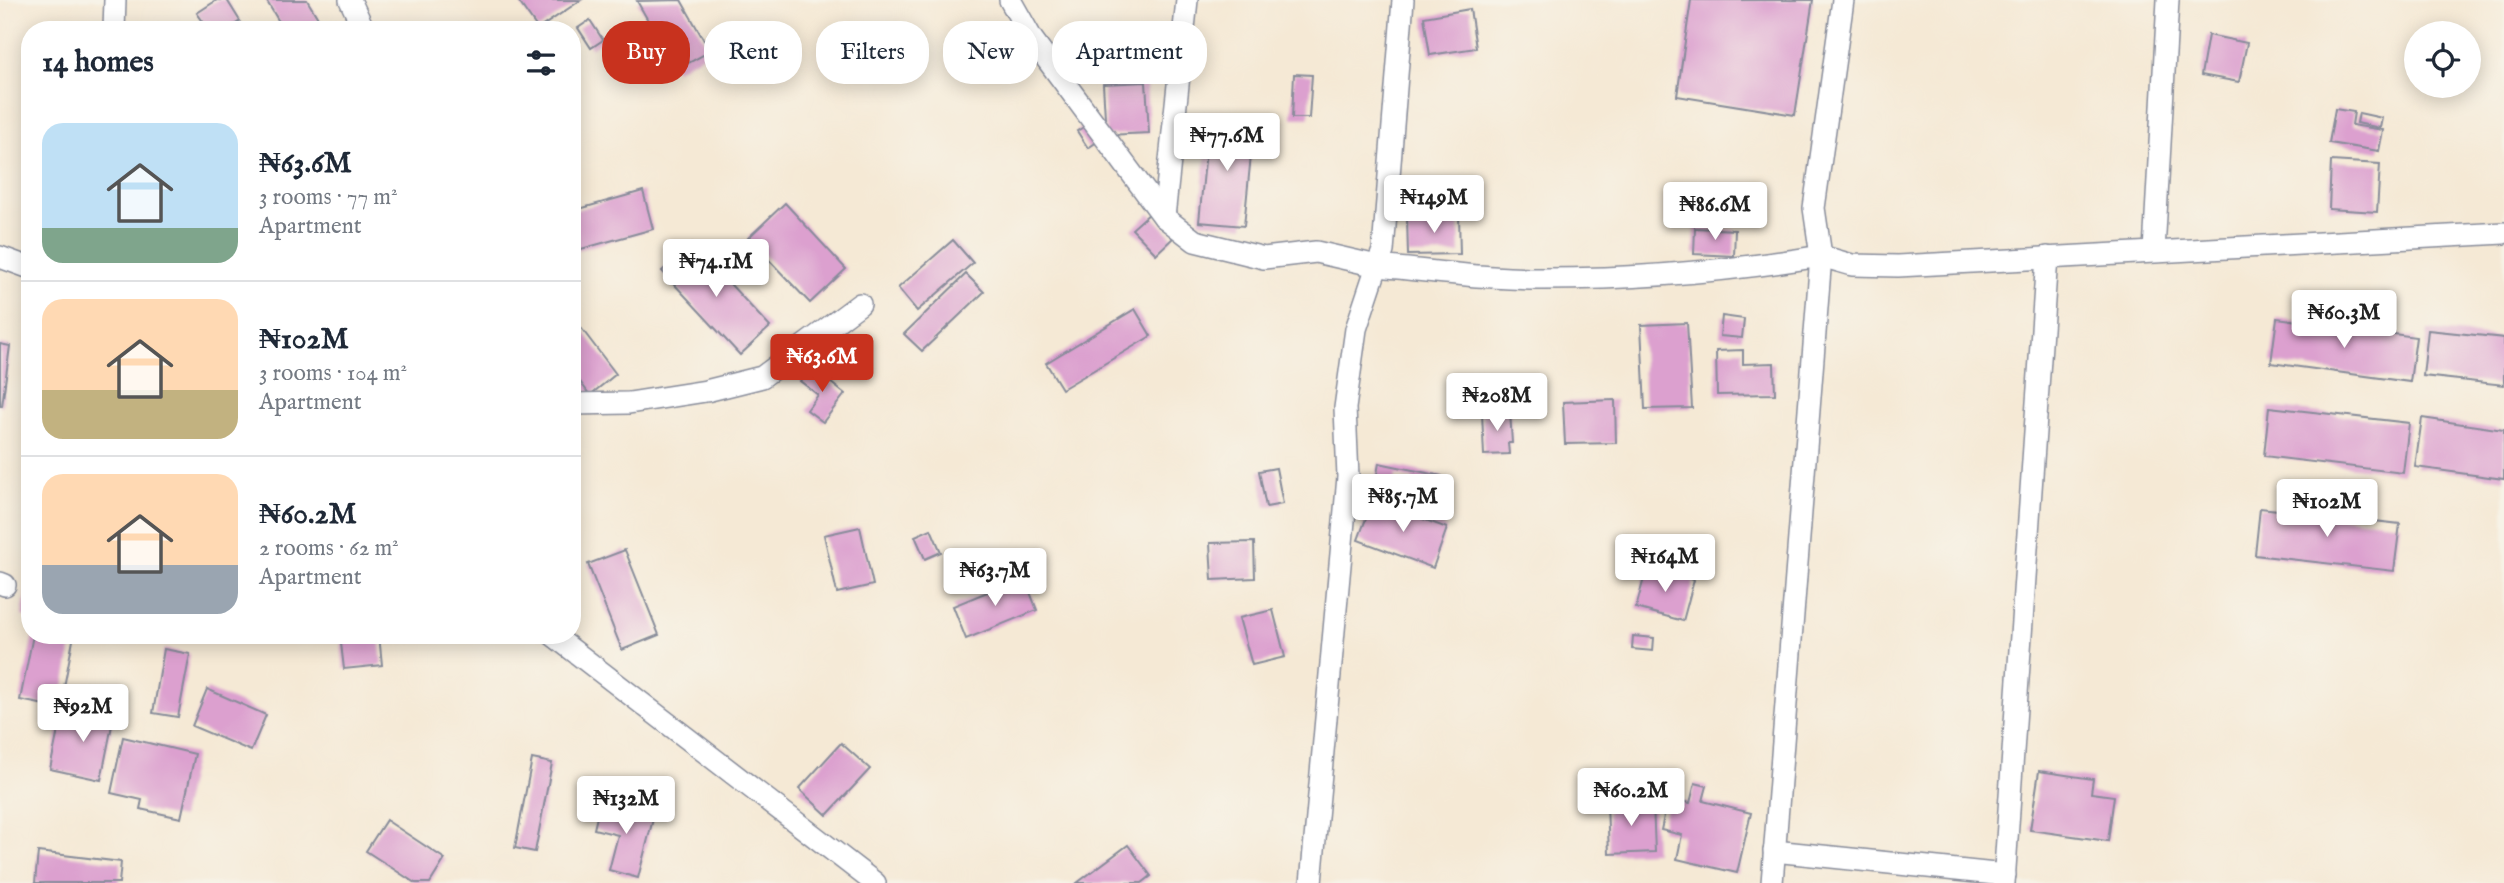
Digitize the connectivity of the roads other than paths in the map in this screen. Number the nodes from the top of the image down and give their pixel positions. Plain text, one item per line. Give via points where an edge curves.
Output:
1 (115, 0) edge
2 (350, 0) edge
3 (1010, 0) edge
4 (1187, 0) edge
5 (1403, 0) edge
6 (1843, 0) edge
7 (2168, 0) edge
8 (114, 21) edge
9 (360, 21) edge
10 (1164, 217) junction
11 (2504, 233) edge
12 (2154, 251) junction
13 (1821, 256) junction
14 (0, 257) edge
15 (2047, 257) junction
16 (21, 265) edge
17 (1377, 266) junction
18 (860, 304) dead end
19 (581, 404) edge
20 (566, 644) edge
21 (1774, 851) junction
22 (2004, 879) edge
23 (875, 883) edge
24 (1311, 883) edge
25 (1772, 883) edge

1 - 8 street
2 - 9 street
3 - 10 street via 1032,39
4 - 10 street
5 - 17 street via 1383,251
6 - 13 street via 1814,208
7 - 12 street
10 - 17 street via 1195,241 1264,258 1316,252
11 - 12 street
12 - 15 street
13 - 15 street via 1875,266
13 - 17 street via 1669,275 1541,279
13 - 21 street
14 - 16 street
15 - 22 street
17 - 24 street via 1356,329 1345,408 1348,477
18 - 19 street via 762,377 629,403
20 - 23 street
21 - 22 street
21 - 25 street

